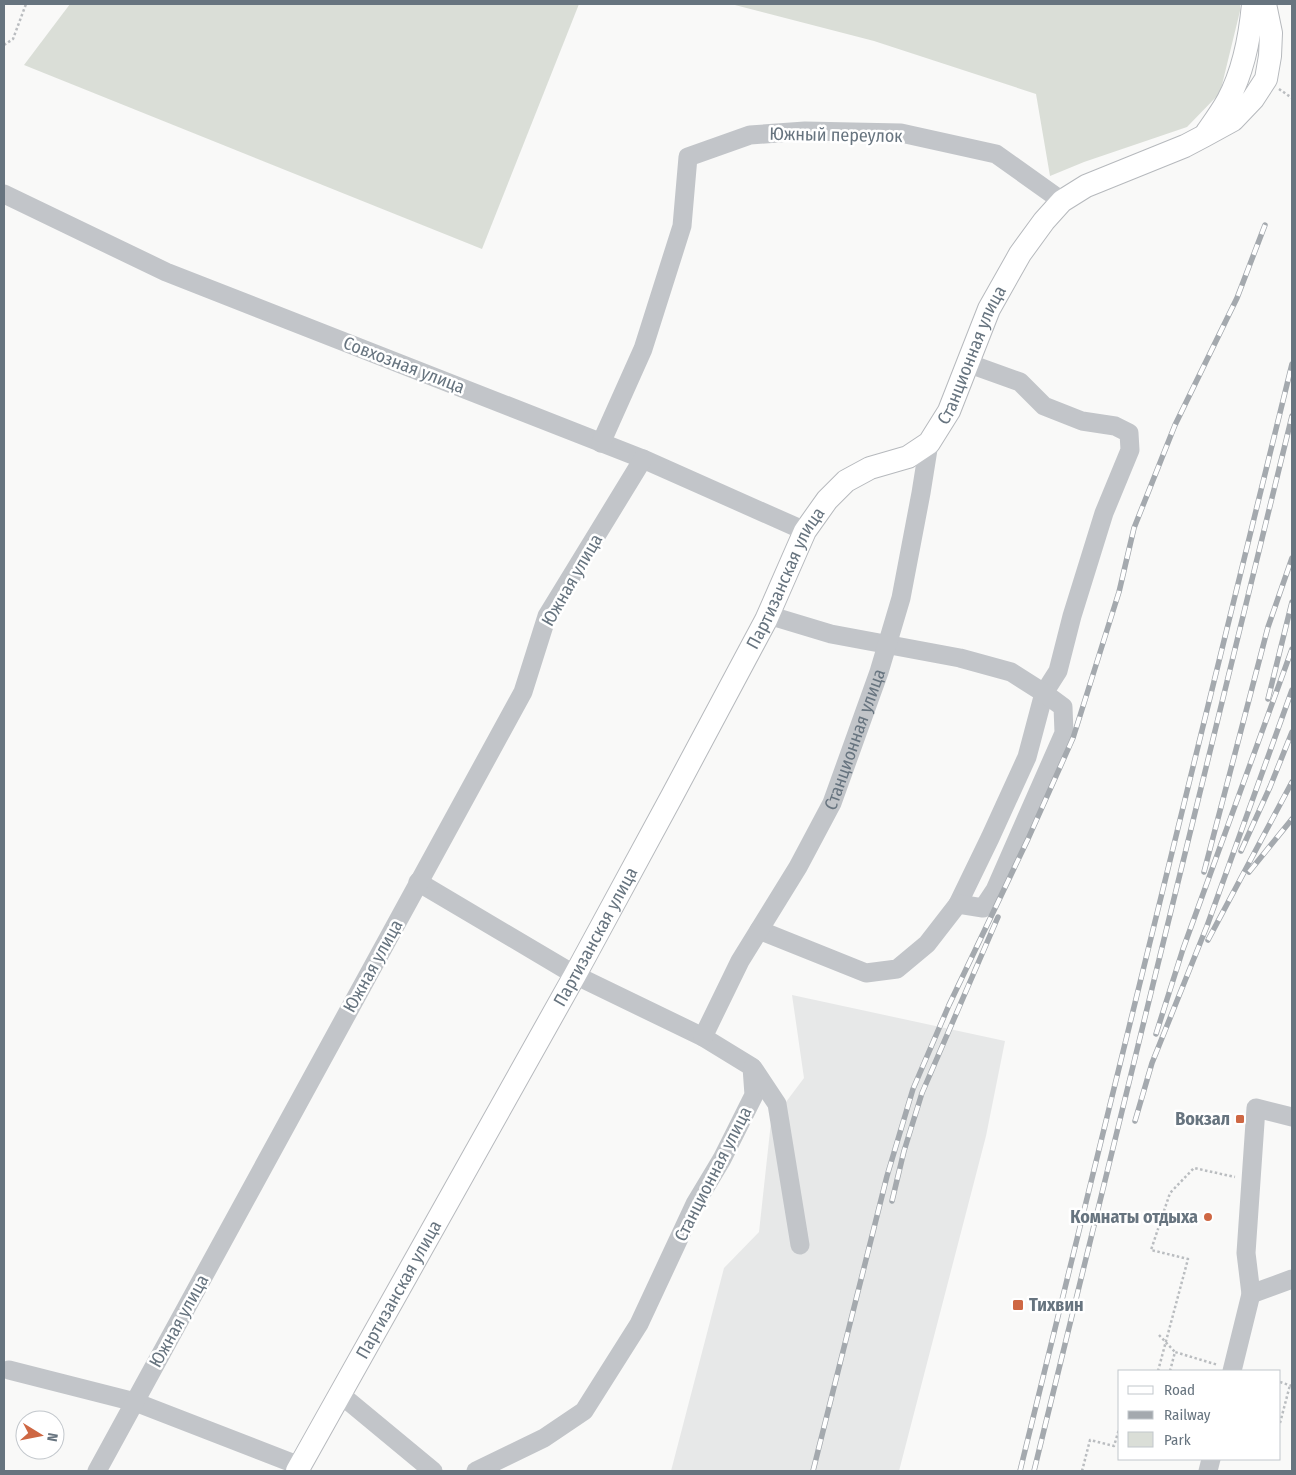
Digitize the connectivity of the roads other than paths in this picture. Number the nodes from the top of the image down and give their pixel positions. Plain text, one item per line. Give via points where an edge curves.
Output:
1 (1253, 4) edge
2 (1265, 4) edge
3 (1204, 136) junction
4 (4, 194) edge
5 (1062, 201) junction
6 (967, 363) junction
7 (601, 442) junction
8 (929, 443) junction
9 (644, 459) junction
10 (806, 531) junction
11 (768, 615) junction
12 (887, 645) junction
13 (1044, 693) junction
14 (1024, 764) junction
15 (1035, 800) junction
16 (418, 882) junction
17 (958, 904) junction
18 (759, 930) junction
19 (575, 975) junction
20 (703, 1037) junction
21 (752, 1067) junction
22 (1292, 1117) edge
23 (800, 1245) dead end
24 (1292, 1279) edge
25 (1251, 1294) junction
26 (9, 1370) dead end
27 (1233, 1370) edge
28 (340, 1394) junction
29 (135, 1402) junction
30 (299, 1468) edge
31 (97, 1471) edge
32 (434, 1471) edge
33 (476, 1471) edge

1 - 3 main road via 1249,38 1240,71 1228,100
2 - 3 main road, Станционная улица via 1271,33 1266,79 1233,120
3 - 5 main road, Станционная улица via 1086,186
4 - 7 street, Совхозная улица via 166,272
5 - 6 main road, Станционная улица via 1020,254 989,309
5 - 7 street, Южный переулок via 996,154 902,133 805,131 750,135 688,157 682,226 643,349
6 - 8 main road, Станционная улица via 949,411
6 - 13 street via 1020,382 1044,406 1082,421 1115,426 1129,433 1130,450 1104,513 1058,671
7 - 9 street, Совхозная улица
8 - 10 main road, Партизанская улица via 908,457 870,468 846,481 827,500
8 - 12 street, Станционная улица via 901,598
9 - 10 street, Совхозная улица
9 - 16 street, Южная улица via 547,616 522,692
10 - 11 main road, Партизанская улица
11 - 12 street via 831,634
11 - 19 main road, Партизанская улица
12 - 13 street via 960,658 1011,672
12 - 18 street, Станционная улица via 832,803
13 - 14 street
13 - 15 street via 1063,707 1064,733
14 - 15 street
14 - 17 street
15 - 17 street via 996,890 983,908
16 - 19 street
16 - 29 street, Южная улица
17 - 18 street via 927,944 897,969 866,973
18 - 20 street, Станционная улица
19 - 20 street
19 - 28 main road, Партизанская улица
20 - 21 street
21 - 23 street via 777,1104
21 - 33 street, Станционная улица via 754,1095 722,1160 695,1204 639,1324 584,1411 544,1438
22 - 25 street via 1256,1108 1246,1253
24 - 25 street
25 - 27 street
26 - 29 street
28 - 30 main road, Партизанская улица
28 - 32 street
29 - 30 street
29 - 31 street, Южная улица

